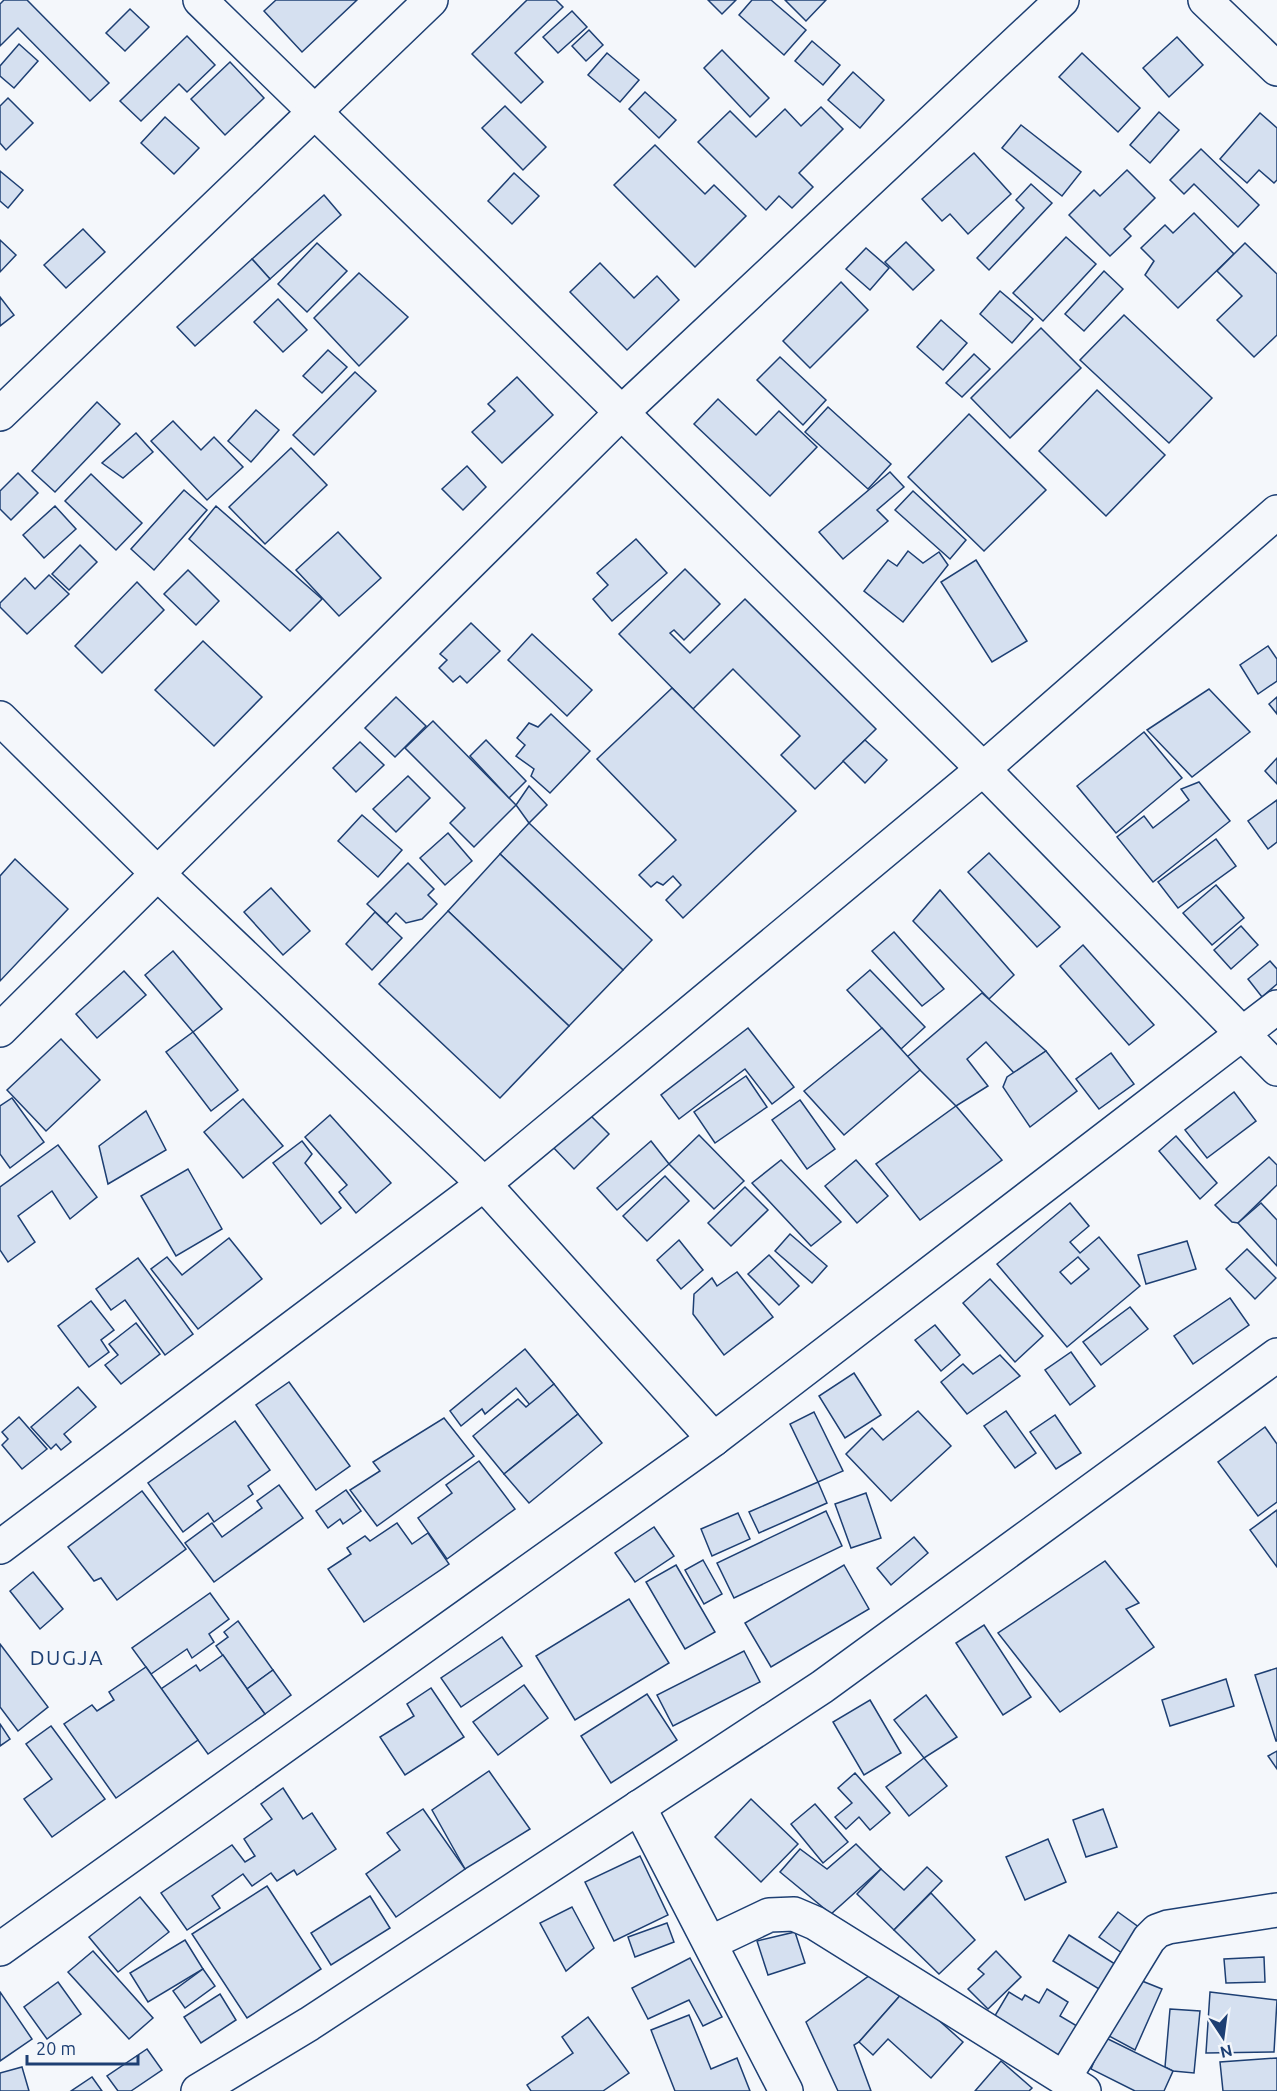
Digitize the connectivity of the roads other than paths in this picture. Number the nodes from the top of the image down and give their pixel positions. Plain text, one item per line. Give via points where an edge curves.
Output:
1 (200, 0) edge
2 (431, 0) edge
3 (1062, 0) edge
4 (1205, 0) edge
5 (1277, 69) edge
6 (314, 110) junction
7 (621, 413) junction
8 (0, 414) edge
9 (1277, 512) edge
10 (0, 718) edge
11 (983, 769) junction
12 (157, 873) junction
13 (1277, 1007) edge
14 (0, 1030) edge
15 (1242, 1035) junction
16 (1277, 1069) edge
17 (484, 1184) junction
18 (1277, 1355) edge
19 (714, 1439) junction
20 (0, 1547) edge
21 (639, 1807) junction
22 (1277, 1910) edge
23 (710, 1943) junction
24 (0, 1949) edge
25 (1074, 2085) edge
26 (198, 2091) edge
27 (786, 2091) edge

1 - 6 street
2 - 6 street
3 - 7 street
4 - 5 street
6 - 7 street
6 - 8 street
7 - 11 street
7 - 12 street
9 - 11 street
10 - 12 street
11 - 15 street
11 - 17 street
12 - 14 street
12 - 17 street
13 - 15 street
15 - 16 street
15 - 19 street
17 - 19 street
17 - 20 street
18 - 21 street via 822,1687
19 - 24 street
21 - 23 street
21 - 26 street via 319,2017
22 - 25 street via 1157,1931 1149,1939
23 - 25 street via 769,1916 794,1914 815,1923
23 - 27 street

